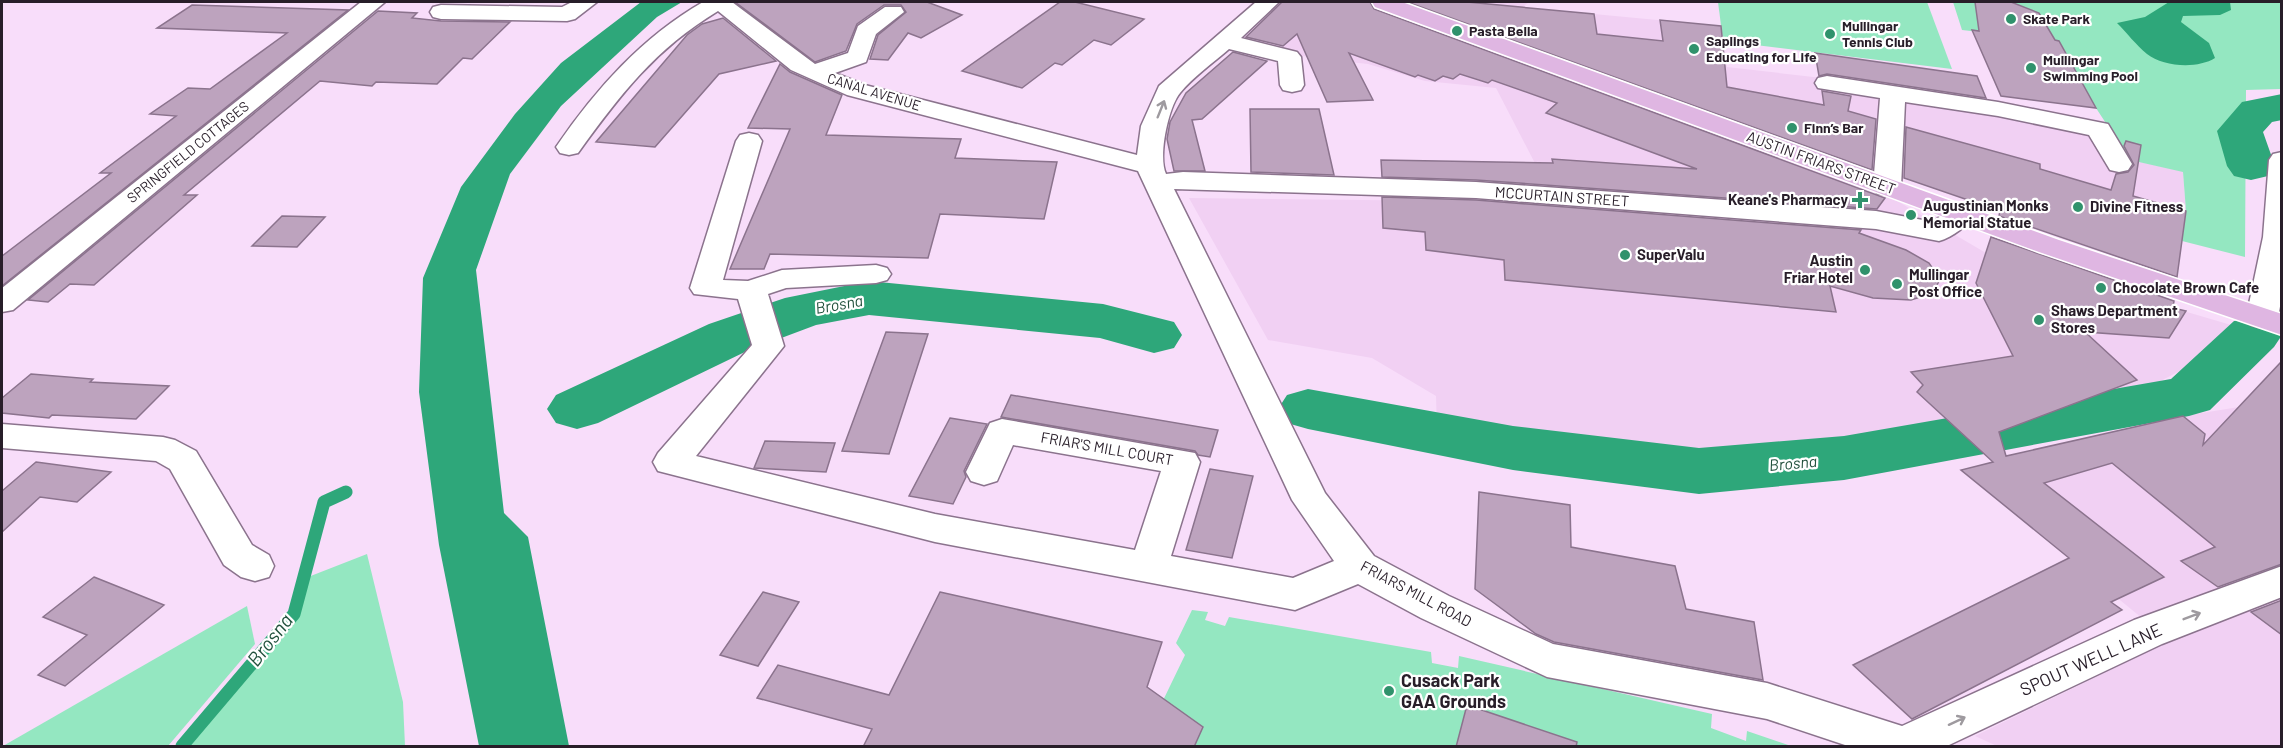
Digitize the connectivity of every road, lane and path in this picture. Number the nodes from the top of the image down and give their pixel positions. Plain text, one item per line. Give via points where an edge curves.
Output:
1 (374, 2) edge
2 (586, 2) edge
3 (1263, 2) edge
4 (1383, 2) edge
5 (441, 12) dead end
6 (893, 12) dead end
7 (1224, 41) junction
8 (813, 73) junction
9 (1827, 83) dead end
10 (1292, 85) dead end
11 (1893, 93) junction
12 (749, 141) dead end
13 (569, 147) dead end
14 (2282, 160) edge
15 (2119, 164) dead end
16 (1153, 174) junction
17 (1887, 187) junction
18 (1961, 214) junction
19 (876, 274) dead end
20 (2, 303) edge
21 (759, 316) junction
22 (2272, 322) edge
23 (2, 436) edge
24 (984, 472) dead end
25 (255, 566) dead end
26 (1360, 567) junction
27 (1148, 568) junction
28 (2282, 581) edge
29 (1904, 746) edge

1 - 20 street, SPRINGFIELD COTTAGES
2 - 5 street via 567,14
3 - 7 street
4 - 17 main road, AUSTIN FRIARS STREET
6 - 8 street via 866,31 858,57
7 - 10 street via 1289,57
16 -> 7 street via 1154,126 1168,91
8 - 13 street, CANAL AVENUE via 718,2 677,26 618,81
8 - 16 street, CANAL AVENUE via 856,90
9 - 11 street
11 - 15 street via 2099,129
11 - 17 street
12 - 21 street via 705,288
14 - 22 street
16 - 18 street, MCCURTAIN STREET via 1183,180 1476,190 1876,220 1939,232
16 - 26 street, FRIARS MILL ROAD via 1310,500
17 - 18 main road, AUSTIN FRIARS STREET
18 - 22 main road, AUSTIN FRIARS STREET
19 - 21 street via 782,279
21 - 27 street via 671,462 935,528
23 - 25 street via 163,449 183,460 238,555
24 - 27 street, FRIAR'S MILL COURT via 1002,431 1182,462
26 - 27 street via 1295,594
26 - 29 street, FRIARS MILL ROAD via 1547,660 1767,701
29 -> 28 street, SPOUT WELL LANE via 2148,633

